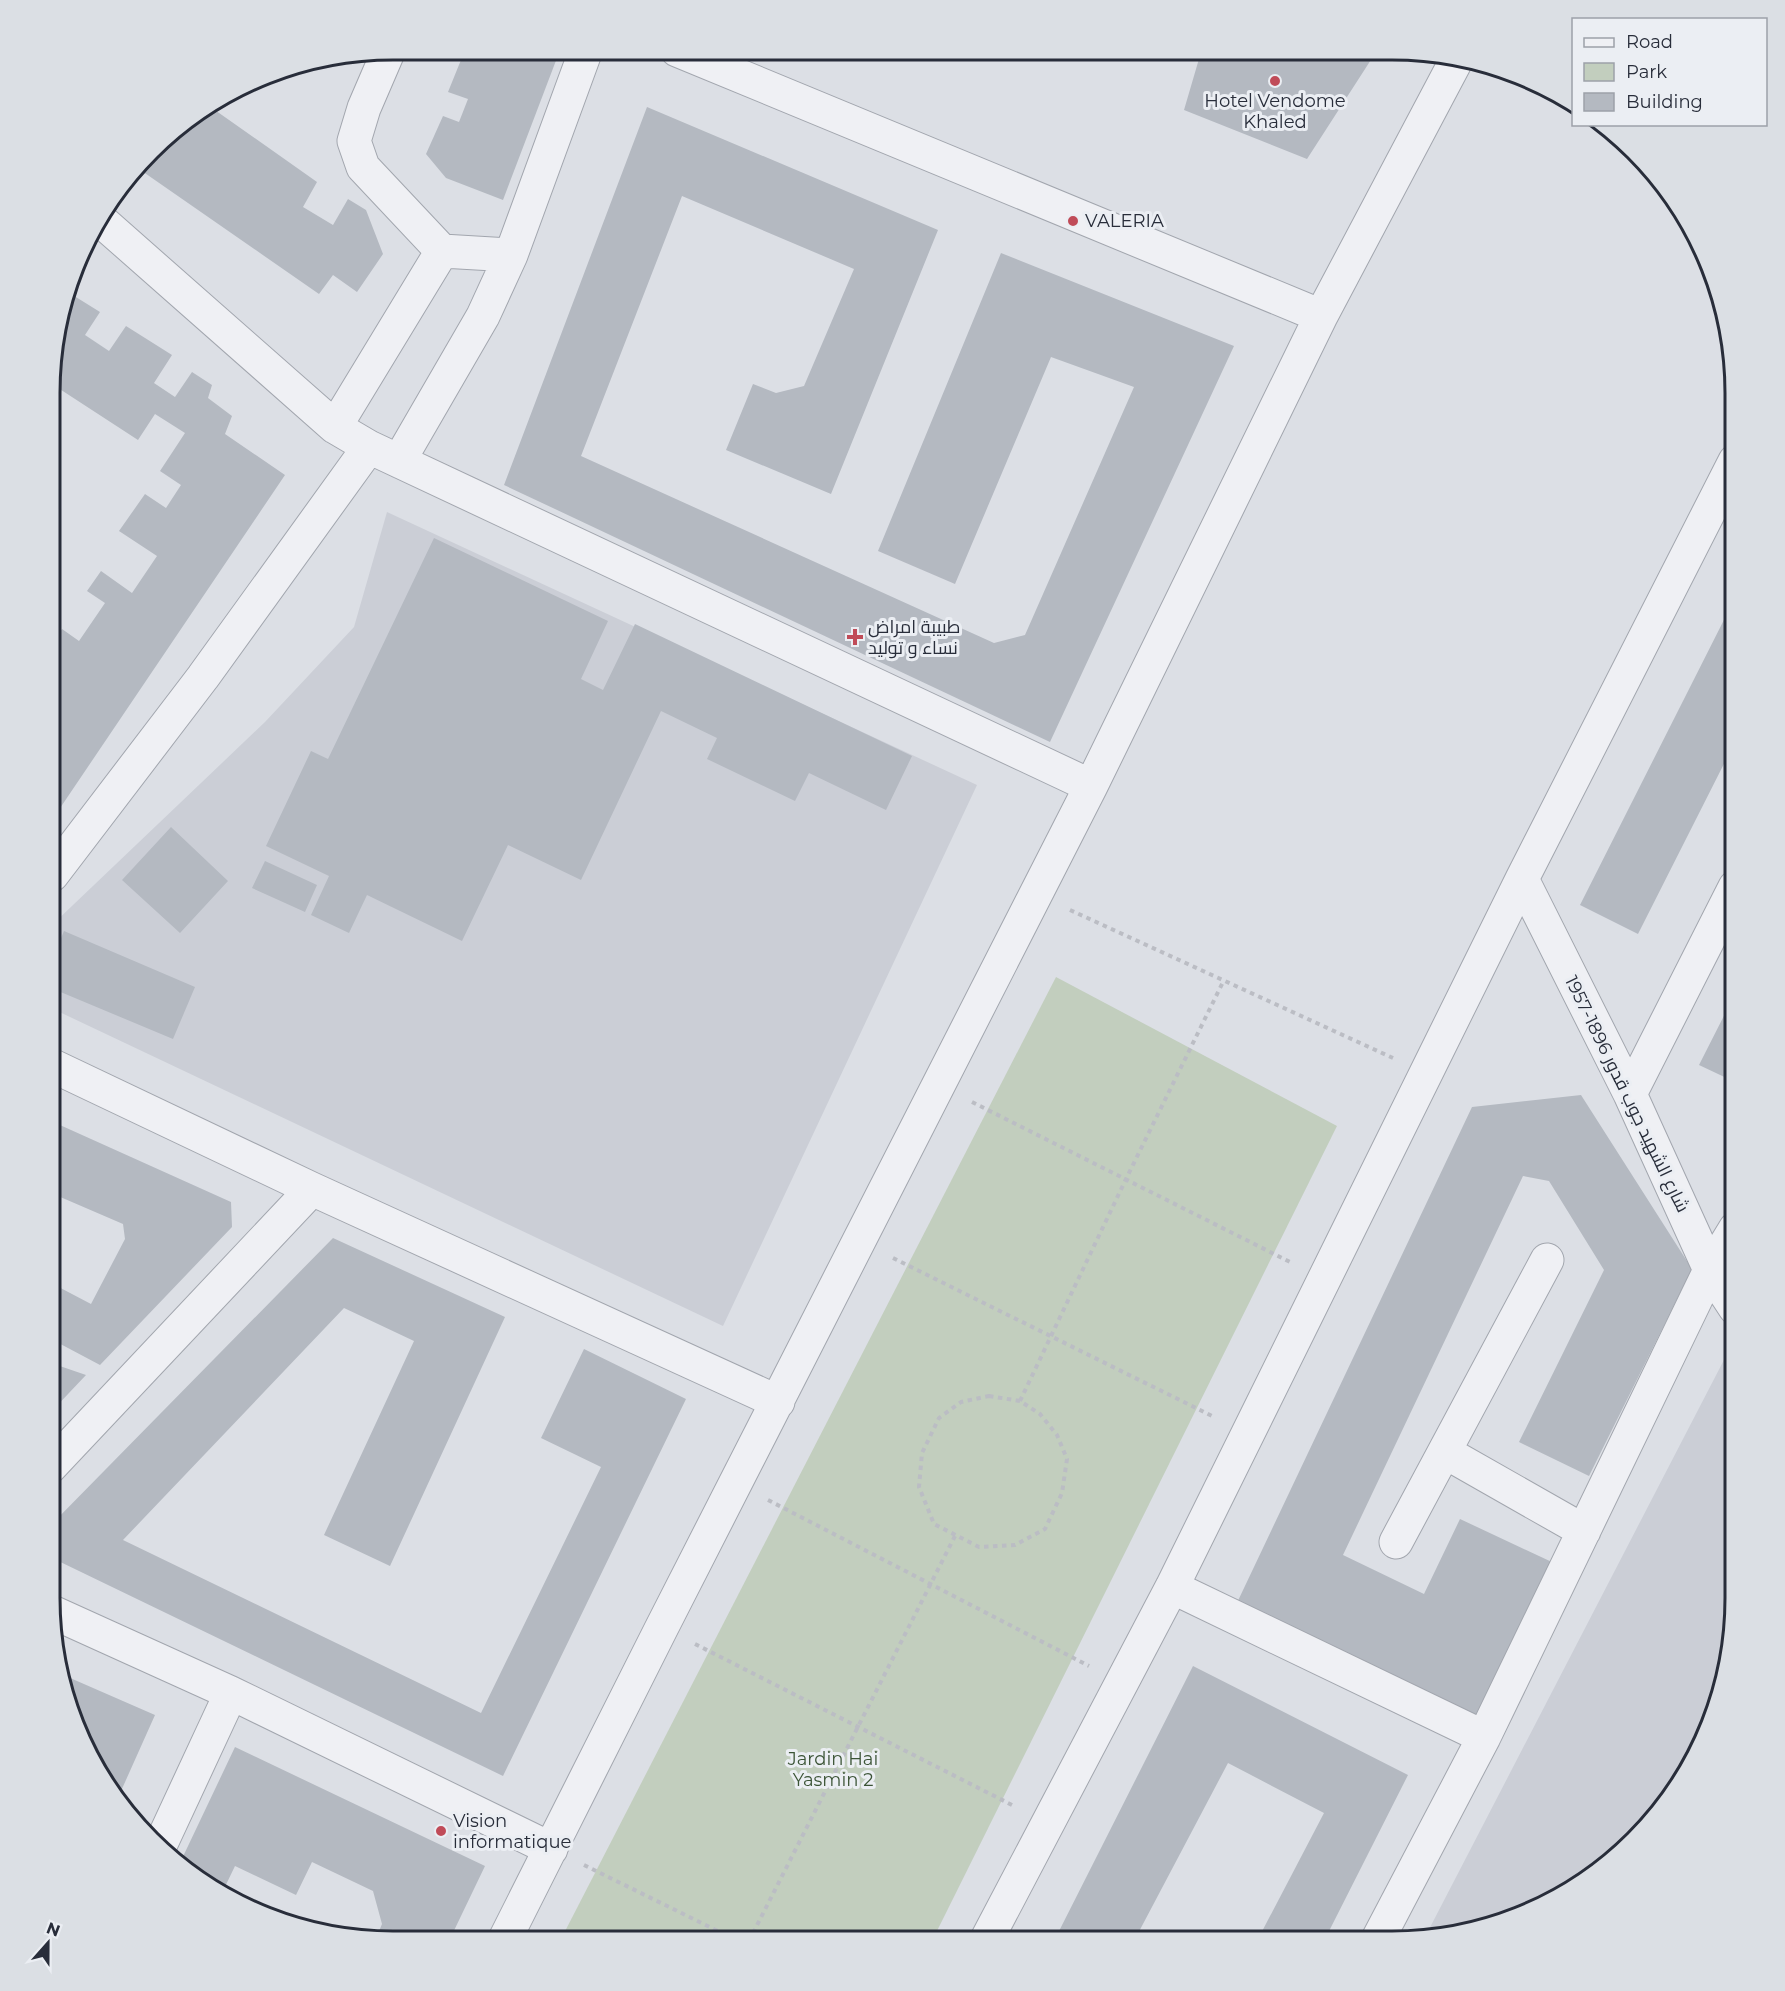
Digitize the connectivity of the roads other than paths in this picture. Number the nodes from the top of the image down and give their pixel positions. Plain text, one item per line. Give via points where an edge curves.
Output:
1 (384, 60) edge
2 (582, 60) edge
3 (701, 60) edge
4 (1453, 66) edge
5 (106, 225) edge
6 (442, 251) junction
7 (511, 255) junction
8 (1321, 316) junction
9 (335, 427) junction
10 (369, 447) junction
11 (399, 461) junction
12 (1725, 481) edge
13 (1091, 786) junction
14 (60, 865) edge
15 (1522, 879) junction
16 (1725, 907) edge
17 (60, 1069) edge
18 (1630, 1094) junction
19 (312, 1189) junction
20 (1725, 1245) edge
21 (1547, 1260) dead end
22 (1710, 1270) junction
23 (1725, 1293) edge
24 (778, 1402) junction
25 (1445, 1452) junction
26 (60, 1457) edge
27 (1584, 1531) junction
28 (1396, 1542) dead end
29 (1172, 1587) junction
30 (61, 1616) edge
31 (231, 1693) junction
32 (1484, 1737) junction
33 (163, 1838) edge
34 (551, 1849) junction
35 (509, 1931) edge
36 (991, 1931) edge
37 (1382, 1931) edge

1 - 6 street via 363,108 354,141 363,167
2 - 7 street
3 - 8 street
4 - 8 street
5 - 9 street
6 - 7 street
6 - 9 street
7 - 11 street via 483,316
8 - 13 street
9 - 10 street
10 - 11 street
10 - 14 street via 203,677
11 - 13 street
12 - 15 street
13 - 24 street
15 - 18 street, شارع الشهيد جوب قدور 1896-1957
15 - 29 street
16 - 18 street
17 - 19 street
18 - 22 street, شارع الشهيد جوب قدور 1896-1957
19 - 24 street
19 - 26 street
20 - 22 street
21 - 25 street
22 - 23 street, شارع الشهيد جوب قدور 1896-1957
22 - 27 street
24 - 34 street
25 - 27 street
25 - 28 street
27 - 32 street
29 - 32 street
29 - 36 street
30 - 31 street
31 - 33 street
31 - 34 street
32 - 37 street
34 - 35 street

